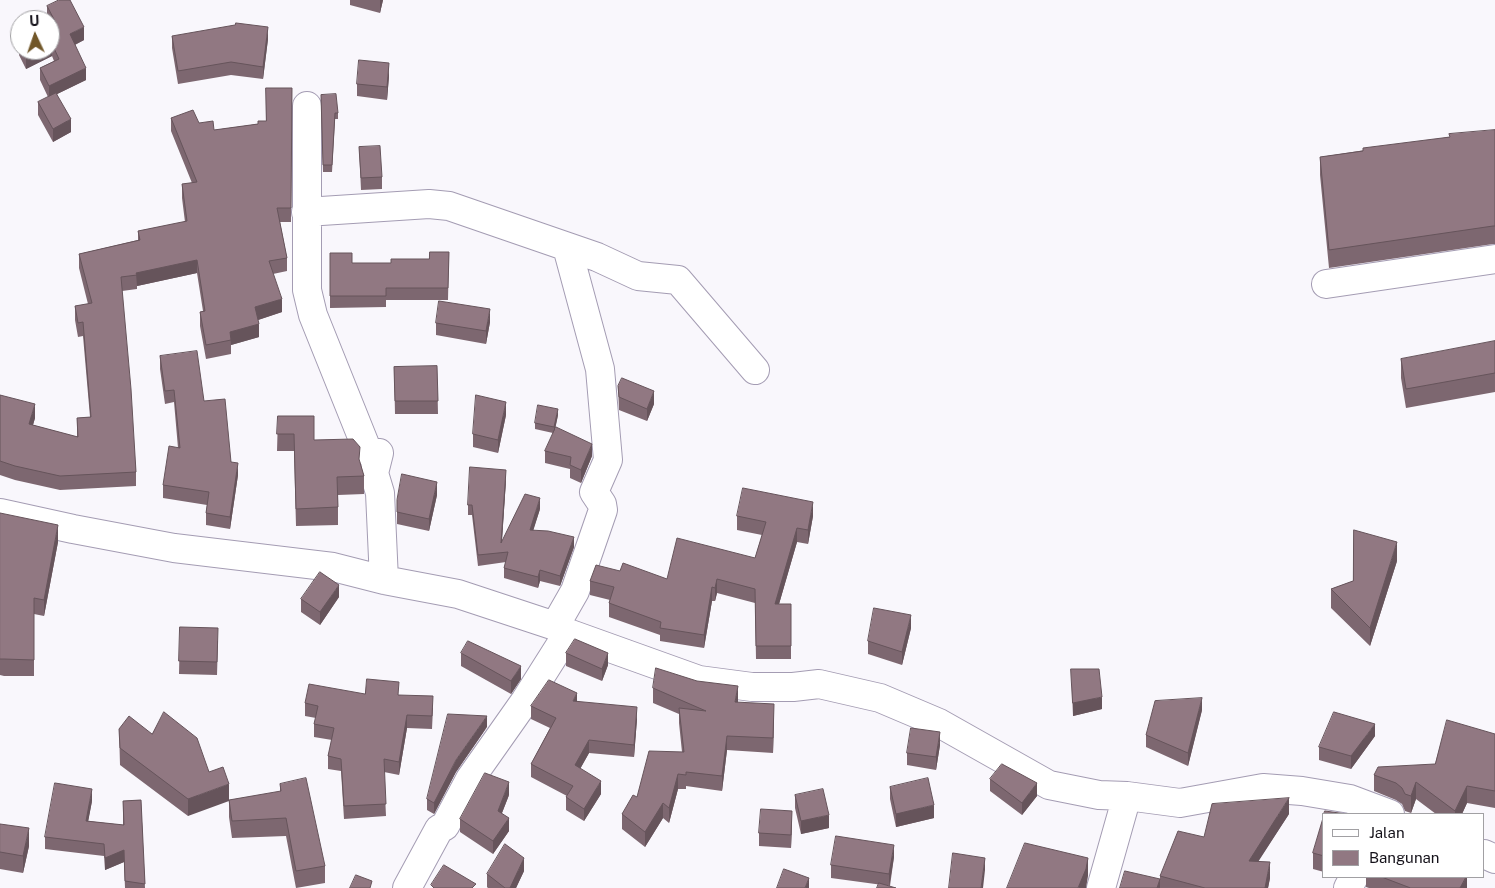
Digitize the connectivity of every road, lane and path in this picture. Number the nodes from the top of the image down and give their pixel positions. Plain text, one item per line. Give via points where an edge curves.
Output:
1 (307, 106) dead end
2 (306, 212) junction
3 (567, 247) junction
4 (1495, 259) edge
5 (1326, 284) dead end
6 (755, 370) dead end
7 (0, 513) edge
8 (384, 580) junction
9 (562, 630) junction
10 (1127, 796) junction
11 (1387, 813) edge
12 (408, 888) edge
13 (1101, 888) edge

1 - 2 street
2 - 3 street via 439,204
2 - 8 street via 309,302 368,452 379,453 374,473 380,493
3 - 6 street via 638,276 683,283
3 - 9 street via 600,369 608,460 594,492 603,510
4 - 5 street
7 - 8 street via 174,548 332,567
8 - 9 street via 458,594
9 - 10 street via 699,680 752,687 819,684 880,698 939,722 1049,785
9 - 12 street via 525,701 470,779
10 - 11 street via 1180,803 1263,788 1350,799
10 - 13 street

